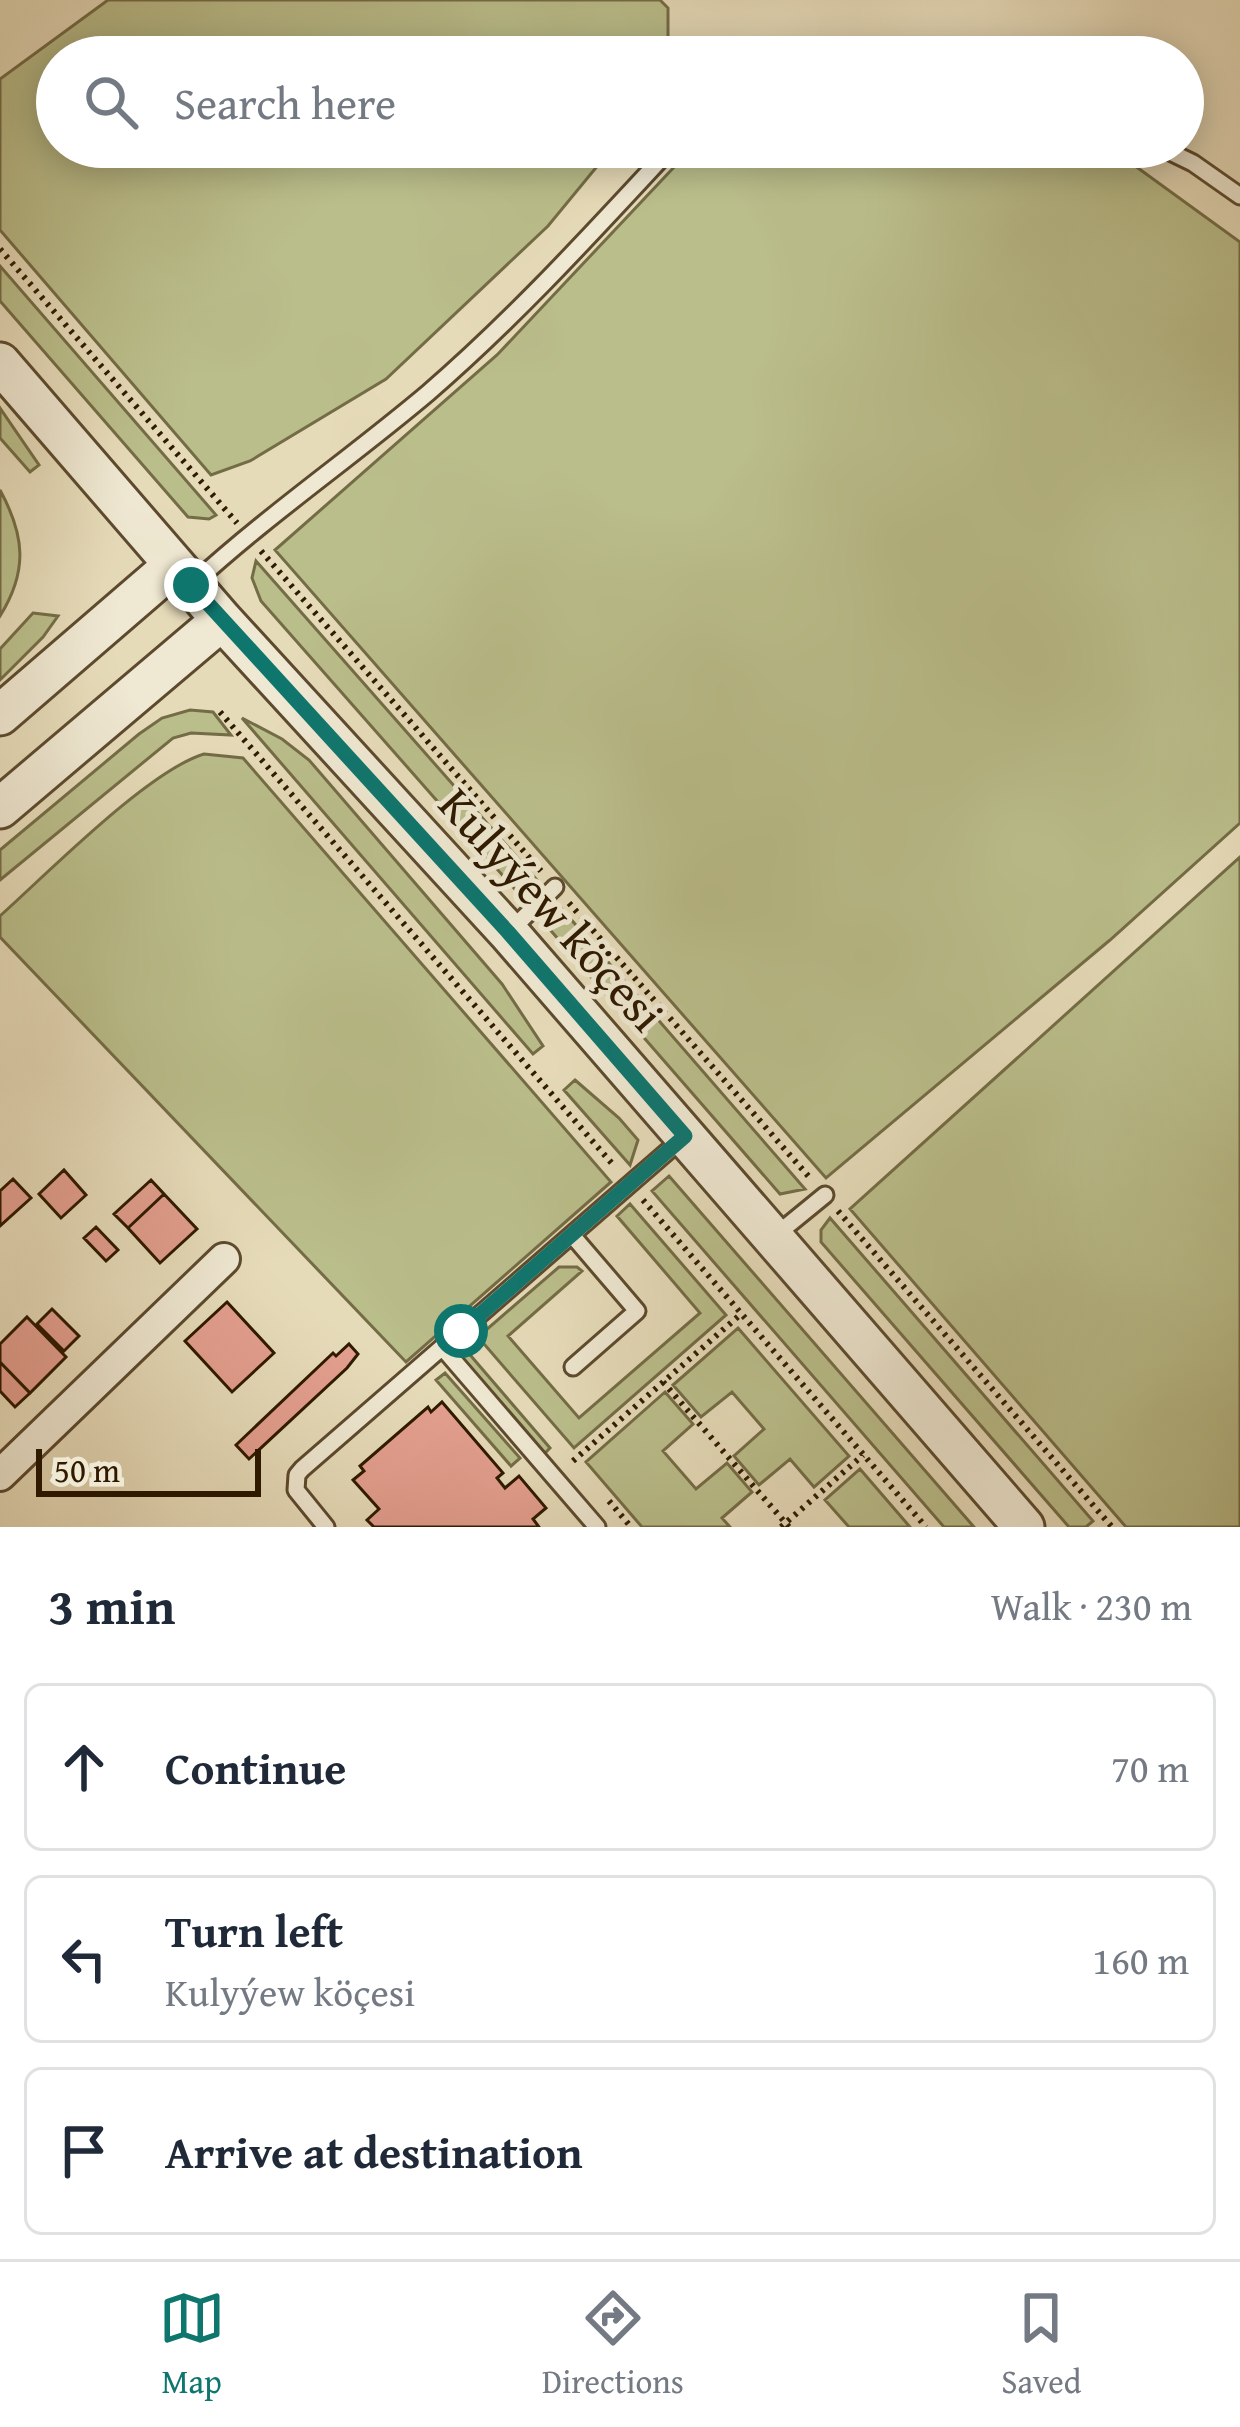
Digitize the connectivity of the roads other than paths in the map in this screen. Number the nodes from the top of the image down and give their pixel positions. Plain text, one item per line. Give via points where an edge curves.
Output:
1 (653, 168) edge
2 (1199, 168) edge
3 (1240, 196) edge
4 (0, 363) edge
5 (183, 575) junction
6 (222, 620) junction
7 (0, 716) edge
8 (0, 808) edge
9 (555, 887) road end
10 (508, 932) junction
11 (685, 1136) junction
12 (825, 1196) road end
13 (572, 1235) junction
14 (773, 1238) junction
15 (224, 1258) dead end
16 (442, 1347) junction
17 (573, 1367) dead end
18 (0, 1475) edge
19 (326, 1527) edge
20 (596, 1527) edge
21 (1024, 1527) edge

1 - 5 lane via 424,396
2 - 3 lane
4 - 5 street, Kulyýew köçesi
5 - 6 street, Kulyýew köçesi
5 - 7 street
6 - 8 street
6 - 10 street, Kulyýew köçesi
9 - 10 lane
10 - 11 street, Kulyýew köçesi
11 - 13 lane
11 - 14 street, Kulyýew köçesi
12 - 14 lane
13 - 16 lane
13 - 17 lane via 637,1312
14 - 21 street, Kulyýew köçesi
15 - 18 street
16 - 19 lane via 297,1475 296,1490
16 - 20 lane

